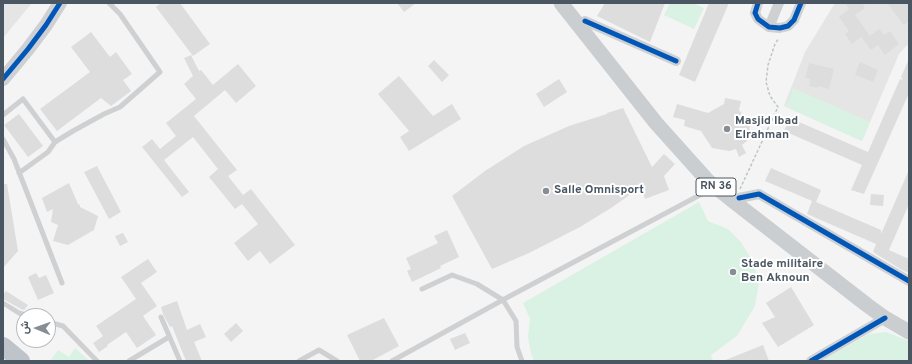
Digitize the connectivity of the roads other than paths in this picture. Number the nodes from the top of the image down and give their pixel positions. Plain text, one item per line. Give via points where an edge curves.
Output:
1 (60, 3) edge
2 (109, 3) edge
3 (561, 3) edge
4 (571, 3) edge
5 (758, 3) edge
6 (779, 3) edge
7 (801, 3) edge
8 (585, 21) junction
9 (769, 27) junction
10 (676, 61) dead end
11 (3, 79) edge
12 (3, 115) edge
13 (3, 139) edge
14 (55, 142) junction
15 (19, 173) junction
16 (715, 187) junction
17 (738, 197) junction
18 (909, 281) edge
19 (62, 283) dead end
20 (422, 289) dead end
21 (503, 300) junction
22 (3, 303) edge
23 (16, 311) edge
24 (161, 318) dead end
25 (884, 318) junction
26 (56, 324) edge
27 (909, 324) edge
28 (909, 332) edge
29 (169, 337) junction
30 (3, 346) edge
31 (21, 361) edge
32 (98, 361) edge
33 (129, 361) edge
34 (180, 361) edge
35 (299, 361) edge
36 (337, 361) edge
37 (392, 361) edge
38 (522, 361) edge
39 (811, 361) edge

1 - 11 street
2 - 14 lane via 120,14 160,72 120,107
3 - 16 main road, RN 36 via 656,123
4 - 8 main road, RN 36
5 - 9 street via 755,13 758,19
6 - 9 street
7 - 9 street via 794,20 788,26
8 - 10 street
8 - 17 main road, RN 36 via 678,138 712,175
12 - 14 lane via 23,99
13 - 15 lane
14 - 15 lane via 48,152
15 - 19 lane
16 - 21 lane
16 - 25 main road, RN 36
17 - 18 street via 759,194
17 - 27 main road, RN 36 via 870,300
20 - 21 lane via 452,275 477,284
21 - 37 lane
21 - 38 lane via 516,320 517,346
22 - 23 lane
24 - 29 lane
25 - 28 main road, RN 36
25 - 39 street
26 - 32 lane via 64,326
29 - 33 lane
29 - 34 lane
30 - 31 highway
35 - 36 lane via 319,350

